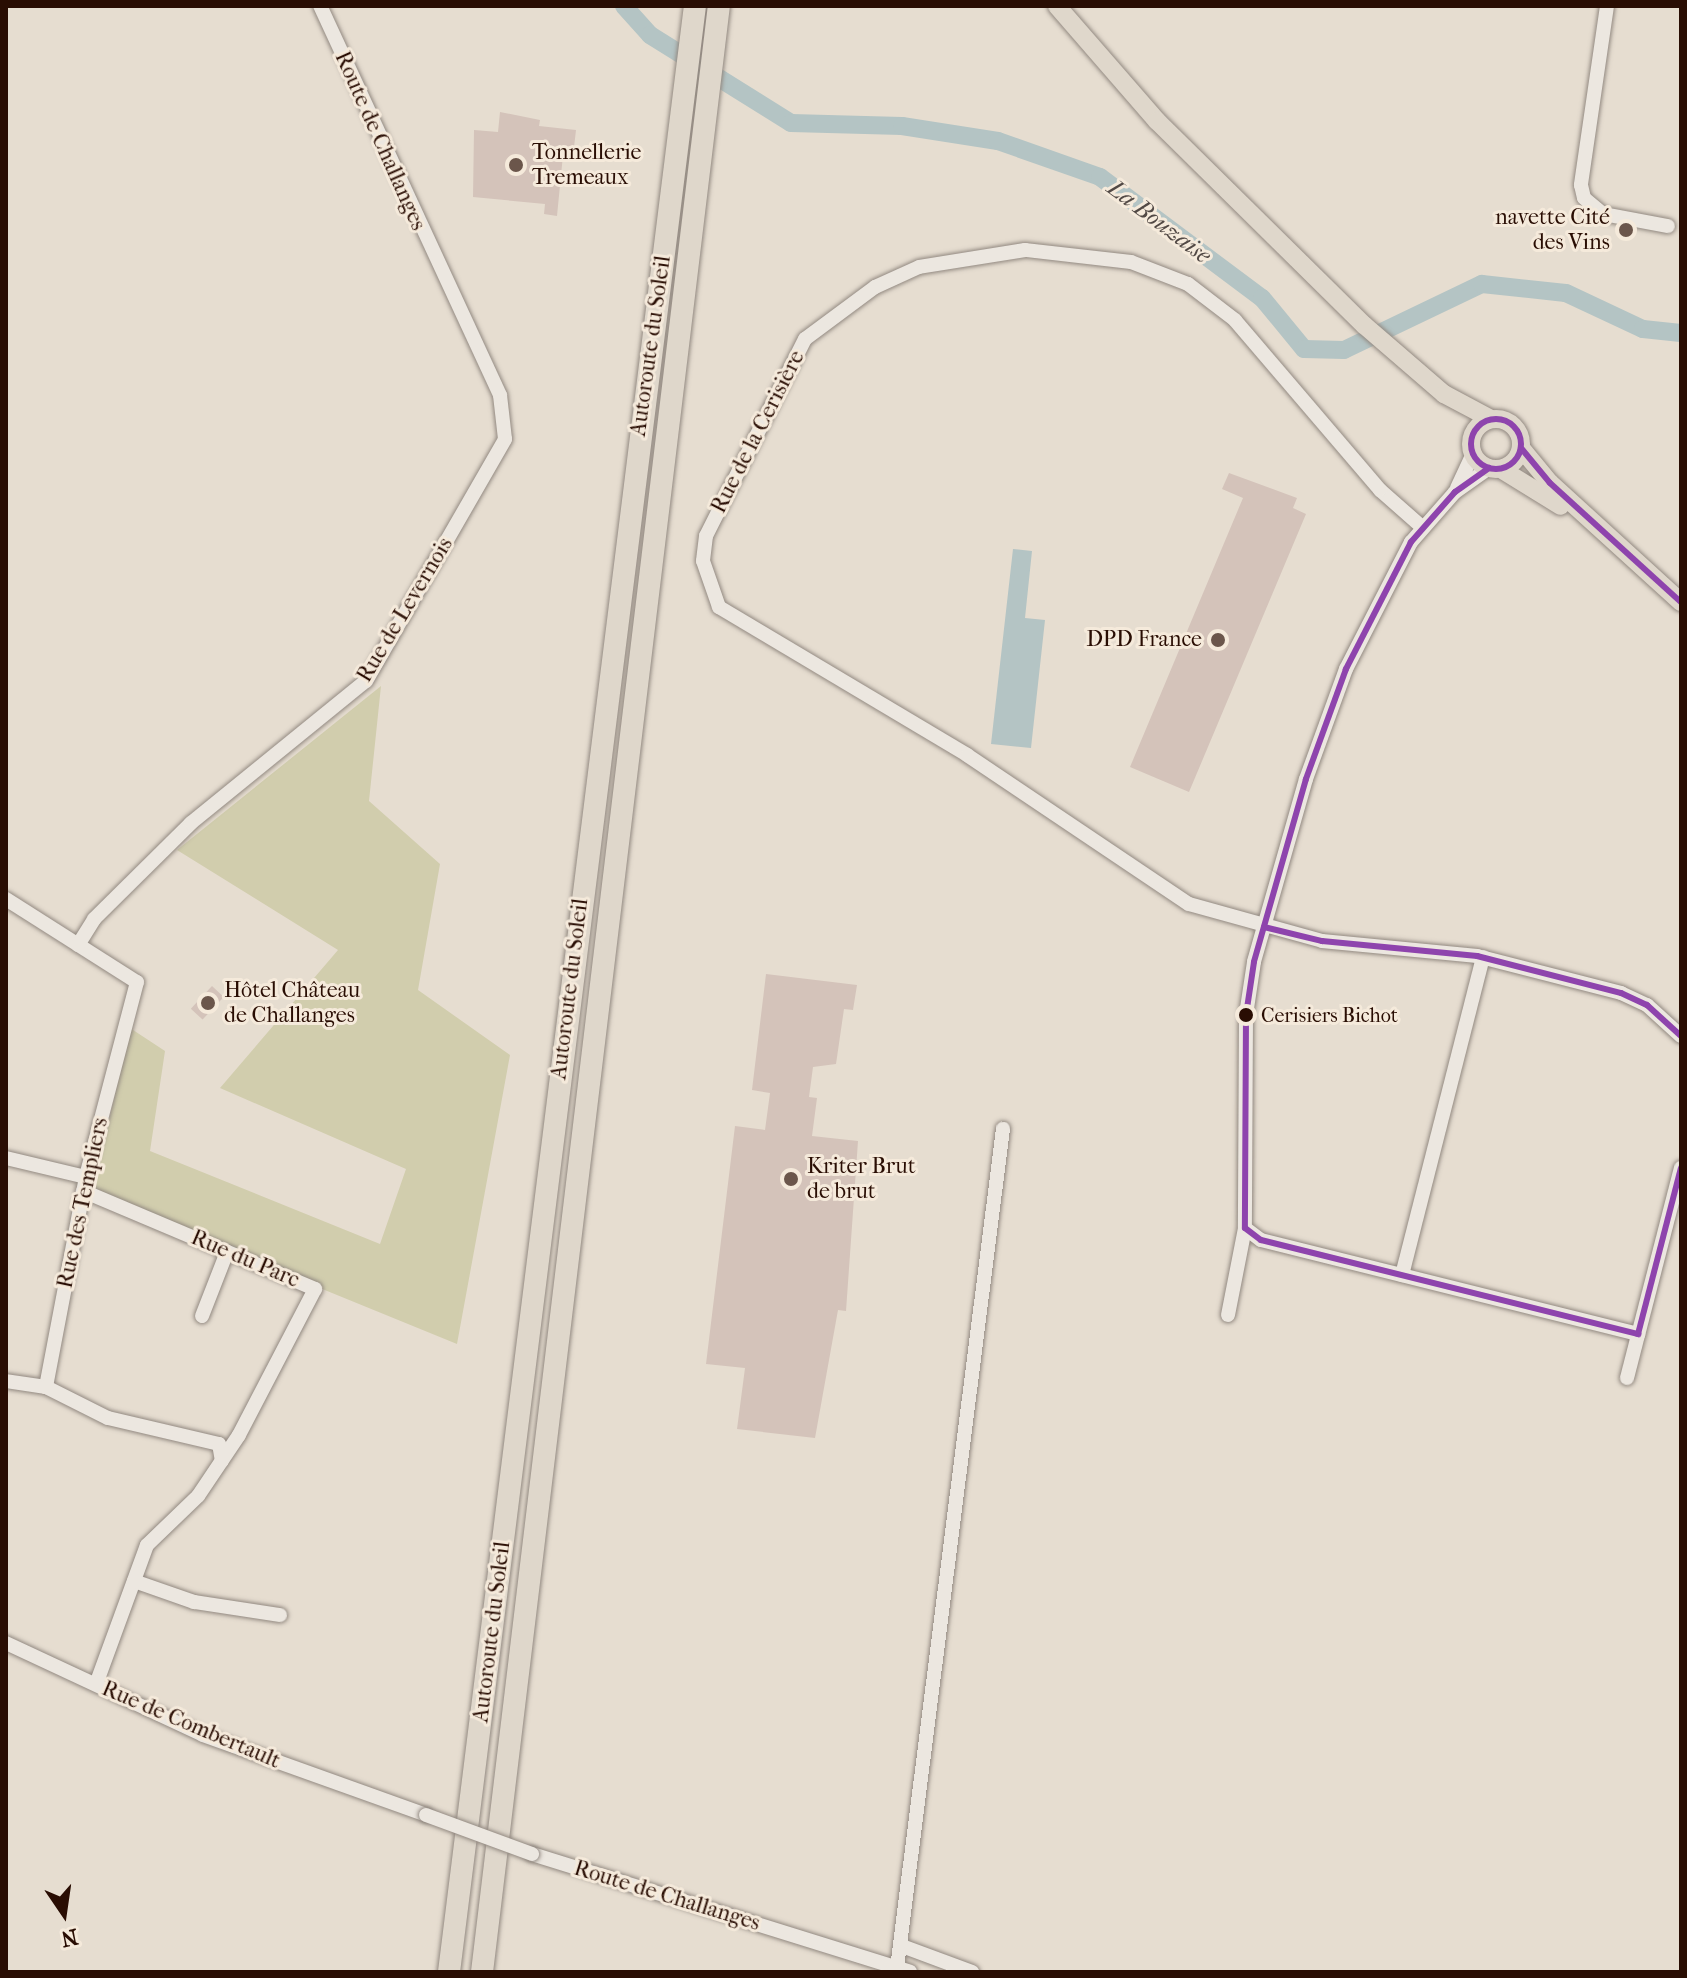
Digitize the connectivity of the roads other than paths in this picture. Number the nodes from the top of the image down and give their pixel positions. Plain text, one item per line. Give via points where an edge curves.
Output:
1 (320, 6) edge
2 (695, 6) edge
3 (719, 6) edge
4 (1057, 6) edge
5 (1607, 6) edge
6 (1668, 226) dead end
7 (440, 276) joint
8 (1444, 394) junction
9 (1491, 419) junction
10 (1472, 447) junction
11 (1521, 448) junction
12 (1495, 468) junction
13 (1455, 492) junction
14 (1422, 527) junction
15 (1603, 534) junction
16 (1681, 602) edge
17 (6, 899) edge
18 (1264, 927) junction
19 (78, 945) junction
20 (1483, 957) junction
21 (1681, 1036) edge
22 (1003, 1129) dead end
23 (6, 1158) edge
24 (1681, 1168) edge
25 (85, 1184) junction
26 (1245, 1228) junction
27 (227, 1252) junction
28 (1402, 1275) junction
29 (1228, 1315) dead end
30 (202, 1316) dead end
31 (1638, 1334) junction
32 (1627, 1378) dead end
33 (6, 1381) edge
34 (46, 1387) junction
35 (222, 1461) junction
36 (134, 1581) junction
37 (280, 1615) dead end
38 (6, 1643) edge
39 (96, 1684) junction
40 (426, 1815) joint
41 (902, 1946) junction
42 (903, 1970) edge
43 (449, 1972) edge
44 (482, 1972) edge
45 (972, 1972) edge

1 - 7 street, Route de Challanges
2 - 43 highway, Autoroute du Soleil
3 - 44 highway, Autoroute du Soleil via 552,1428
4 - 8 main road via 1157,121 1364,325
5 - 6 street via 1581,185 1584,198 1603,214
7 - 19 street, Rue de Levernois via 500,395 505,439 493,467 366,681 191,823 94,919
8 - 9 main road
8 - 10 main road
9 - 10 main road
9 - 11 main road via 1514,426
10 - 12 main road
10 - 13 street
11 - 12 main road
11 - 15 main road
12 - 13 street
12 - 15 main road
13 - 14 street
14 - 18 street via 1335,695
14 - 18 street, Rue de la Cerisière via 1380,490 1235,320 1188,284 1131,262 1076,251 1025,250 919,267 875,287 805,339 706,536 703,561 719,607 980,763 1166,891
15 - 16 main road
17 - 19 street
18 - 20 street, Rue de la Cerisière via 1322,941
18 - 26 street via 1245,1028
19 - 25 street, Rue des Templiers via 137,982
20 - 21 street, Rue de la Cerisière via 1621,993 1647,1005
20 - 28 street
22 - 41 street
23 - 25 street, Rue du Parc
24 - 31 street
25 - 27 street, Rue du Parc
25 - 34 street, Rue des Templiers
26 - 28 street via 1261,1240
26 - 29 street
27 - 30 street
27 - 35 street, Rue du Parc via 315,1289
28 - 31 street
31 - 32 street
33 - 34 street
34 - 35 street via 108,1418 219,1444
35 - 36 street via 198,1496 147,1545
36 - 37 street via 194,1602
36 - 39 street
38 - 39 street, Rue de Combertault
39 - 40 street, Rue de Combertault via 203,1735
40 - 42 street, Route de Challanges, bridge via 532,1854
41 - 42 street
41 - 45 street

